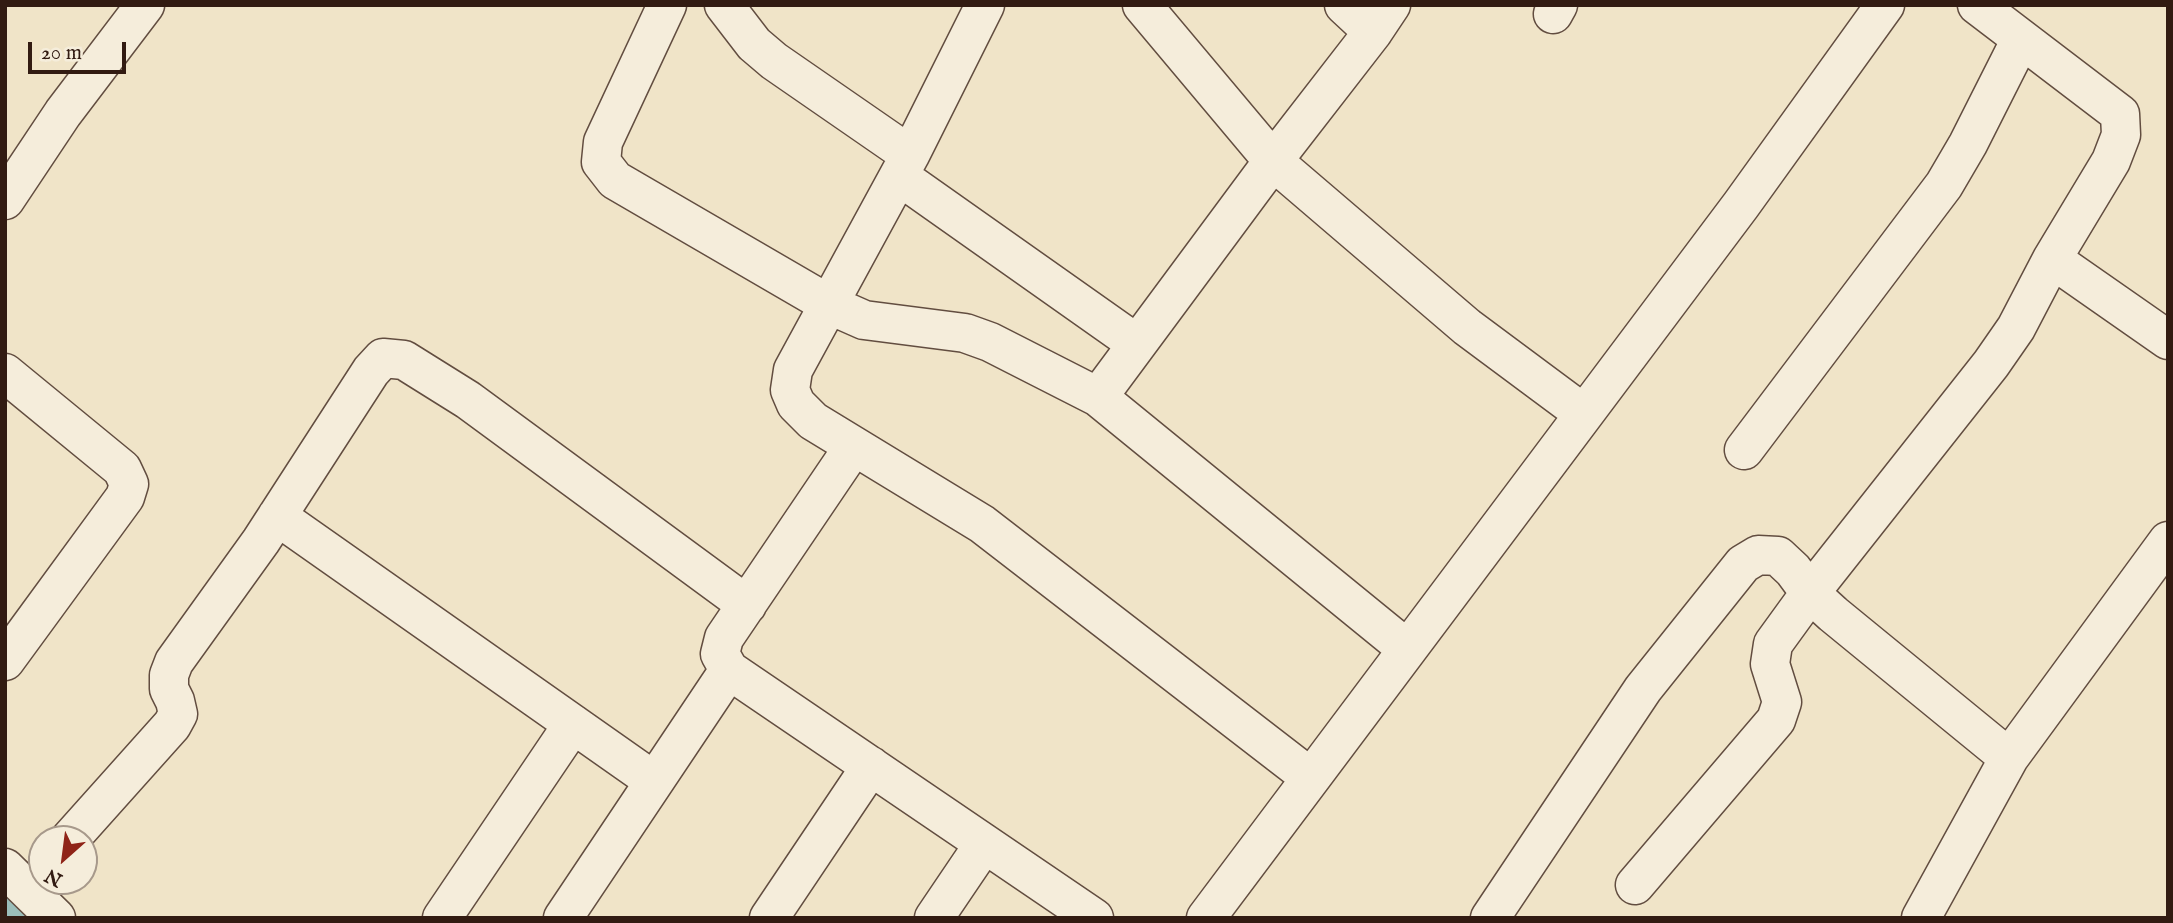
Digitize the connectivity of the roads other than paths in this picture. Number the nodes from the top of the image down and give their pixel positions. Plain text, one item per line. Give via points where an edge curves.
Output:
1 (145, 5) edge
2 (667, 5) edge
3 (724, 5) edge
4 (985, 5) edge
5 (1142, 5) edge
6 (1344, 5) edge
7 (1885, 5) edge
8 (1977, 5) edge
9 (1382, 19) edge
10 (2021, 39) junction
11 (1273, 161) junction
12 (905, 166) junction
13 (5, 200) edge
14 (2052, 259) junction
15 (830, 305) junction
16 (2168, 341) edge
17 (1137, 344) junction
18 (5, 373) edge
19 (1098, 397) junction
20 (1584, 414) junction
21 (854, 446) junction
22 (1744, 450) dead end
23 (277, 516) junction
24 (2168, 541) edge
25 (1810, 593) junction
26 (747, 605) junction
27 (1407, 649) junction
28 (5, 661) edge
29 (729, 670) junction
30 (573, 724) junction
31 (2009, 758) junction
32 (871, 766) junction
33 (1311, 778) junction
34 (654, 781) junction
35 (82, 825) edge
36 (985, 844) junction
37 (24, 875) edge
38 (1635, 885) dead end
39 (56, 918) edge
40 (442, 918) edge
41 (563, 918) edge
42 (769, 918) edge
43 (934, 918) edge
44 (1094, 918) edge
45 (1206, 918) edge
46 (1490, 918) edge
47 (1922, 918) edge

1 - 13 street via 63,113
2 - 15 street via 603,142 601,162 615,180
3 - 12 street via 754,44
4 - 12 street
5 - 11 street
6 - 9 street
7 - 20 street
8 - 10 street
9 - 11 street
10 - 14 street via 2120,114 2121,135 2111,161
10 - 22 street via 1944,185
11 - 17 street
11 - 20 street via 1467,327
12 - 15 street
12 - 17 street
14 - 16 street
14 - 25 street via 2016,328 1991,364
15 - 19 street via 863,320 965,333
15 - 21 street via 793,370 790,390 796,404 813,421
17 - 19 street
18 - 28 street via 122,469 130,484
19 - 27 street
20 - 27 street
21 - 26 street
21 - 33 street via 982,524
23 - 26 street via 371,371 383,358 404,360 468,400
23 - 30 street
23 - 35 street via 174,662 169,690 178,713 172,725
24 - 31 street
25 - 31 street
25 - 38 street via 1773,644 1770,664 1782,702 1776,720
25 - 46 street via 1778,556 1758,555 1743,564 1643,688
26 - 29 street via 724,638 720,654
27 - 33 street
29 - 32 street
29 - 34 street
30 - 34 street
30 - 40 street
31 - 47 street
32 - 36 street
32 - 42 street
33 - 45 street
34 - 41 street
36 - 43 street
36 - 44 street
37 - 39 street

